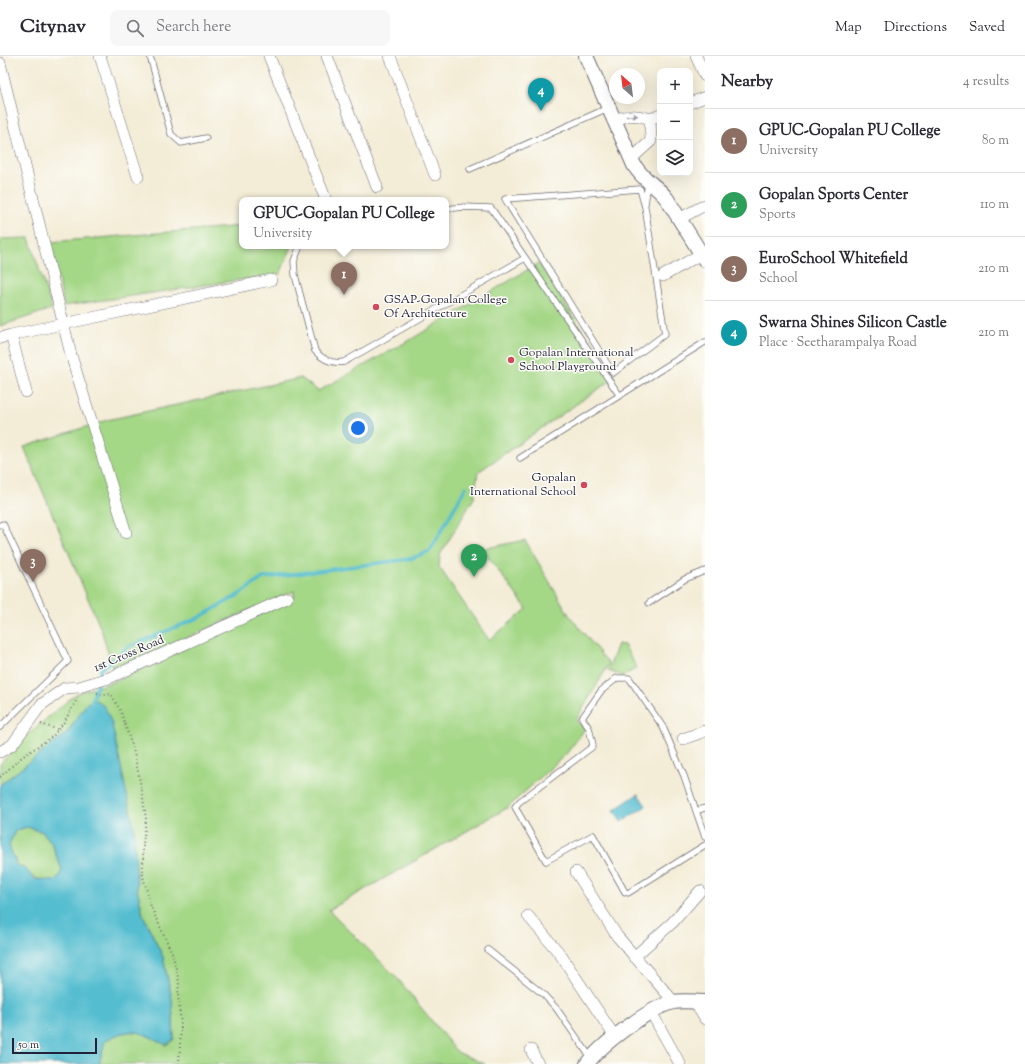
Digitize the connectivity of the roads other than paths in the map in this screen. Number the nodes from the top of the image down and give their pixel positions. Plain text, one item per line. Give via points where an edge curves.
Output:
1 (100, 56) edge
2 (150, 56) edge
3 (269, 56) edge
4 (327, 56) edge
5 (390, 56) edge
6 (586, 56) edge
7 (696, 56) edge
8 (0, 63) edge
9 (705, 76) edge
10 (705, 97) edge
11 (693, 102) edge
12 (610, 115) junction
13 (655, 117) edge
14 (206, 138) dead end
15 (631, 159) junction
16 (470, 169) dead end
17 (435, 175) dead end
18 (138, 177) dead end
19 (648, 183) junction
20 (377, 187) dead end
21 (325, 197) edge
22 (705, 205) edge
23 (645, 207) junction
24 (449, 209) edge
25 (679, 219) junction
26 (299, 249) edge
27 (703, 257) edge
28 (525, 258) junction
29 (663, 276) dead end
30 (271, 280) dead end
31 (63, 323) junction
32 (5, 336) edge
33 (704, 344) edge
34 (26, 392) dead end
35 (620, 396) junction
36 (520, 458) dead end
37 (0, 525) edge
38 (126, 533) dead end
39 (705, 571) edge
40 (287, 598) dead end
41 (649, 603) dead end
42 (0, 727) edge
43 (705, 731) edge
44 (683, 739) dead end
45 (0, 752) edge
46 (705, 808) edge
47 (696, 811) junction
48 (705, 837) edge
49 (705, 845) edge
50 (576, 872) dead end
51 (700, 890) dead end
52 (528, 916) dead end
53 (488, 950) dead end
54 (634, 957) junction
55 (674, 1002) junction
56 (700, 1002) edge
57 (651, 1012) junction
58 (705, 1019) edge
59 (615, 1037) junction
60 (530, 1050) dead end
61 (589, 1061) edge
62 (538, 1064) edge
63 (680, 1064) edge

1 - 18 street
2 - 14 lane via 171,134 181,143
3 - 21 street
4 - 20 street
5 - 17 street
6 - 12 street
7 - 9 street
8 - 31 street
10 - 11 street
12 -> 13 street
12 - 15 street
12 - 16 lane
13 - 15 street via 651,141
15 - 19 street via 641,177
19 - 23 lane
19 - 25 street via 662,192
22 - 25 street
23 - 23 lane via 640,189 505,199 613,373 665,334
24 - 28 lane via 491,208
25 - 27 street
26 - 28 lane via 294,261 295,275 315,351 320,357 337,363 344,362
27 - 29 street
28 - 35 lane
30 - 31 street
31 - 32 street
31 - 38 street
32 - 34 street
33 - 35 lane
35 - 36 lane
37 - 42 lane via 2,524 68,661
39 - 41 lane via 685,578
40 - 45 street, 1st Cross Road via 109,678 79,687 65,688 41,705 12,745
43 - 44 street
46 - 47 lane
47 - 48 lane
47 - 49 lane via 663,727 629,678 617,678 601,691 582,718 589,728 592,747 515,807 546,861 593,835 625,892 628,893
50 - 54 street via 617,936
51 - 54 street via 673,922
52 - 59 street via 560,954
53 - 61 lane via 544,995 556,1008
54 - 55 street
55 - 56 street
55 - 57 street
56 - 58 street
57 - 59 street
57 - 63 street
59 - 61 street
60 - 62 street

